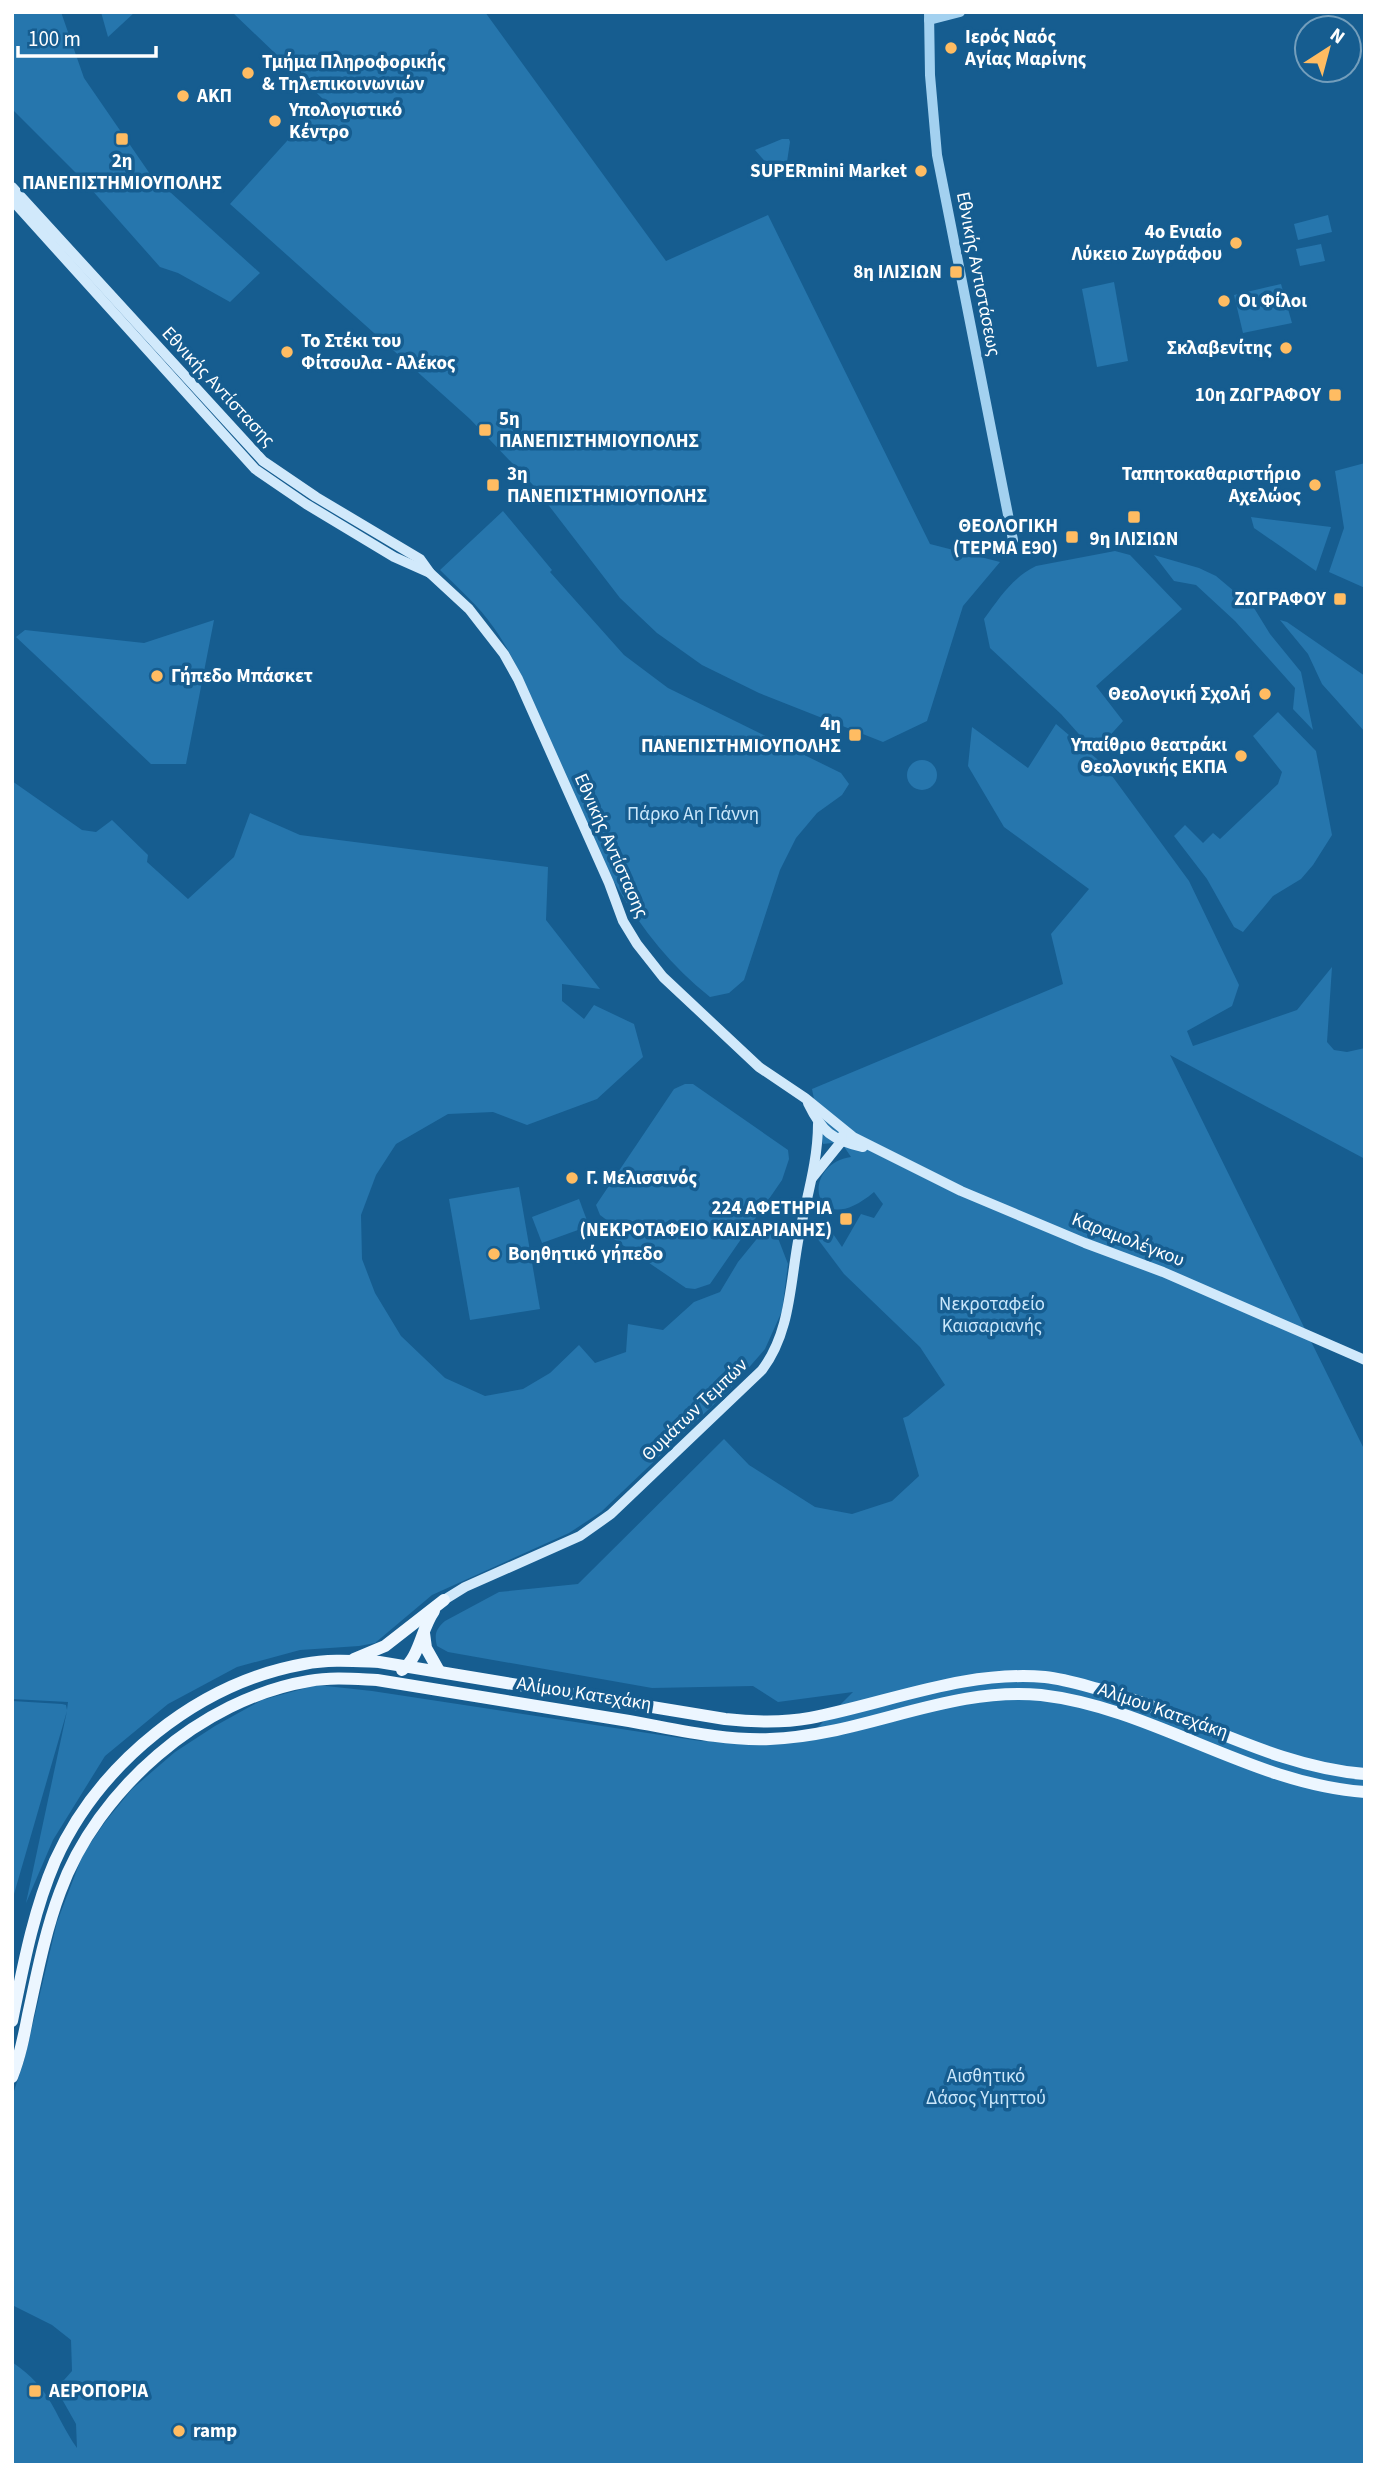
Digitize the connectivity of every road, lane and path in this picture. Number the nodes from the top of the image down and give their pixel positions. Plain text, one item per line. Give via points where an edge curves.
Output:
1 (960, 12) edge
2 (929, 16) edge
3 (12, 187) edge
4 (12, 200) edge
5 (1013, 540) dead end
6 (430, 573) junction
7 (805, 1098) junction
8 (818, 1124) junction
9 (839, 1136) junction
10 (818, 1146) junction
11 (880, 1151) joint
12 (812, 1178) junction
13 (1365, 1360) edge
14 (444, 1600) junction
15 (423, 1631) junction
16 (348, 1660) junction
17 (407, 1666) junction
18 (439, 1671) junction
19 (377, 1680) junction
20 (1365, 1774) edge
21 (1365, 1792) edge
22 (12, 2021) edge
23 (12, 2077) edge

1 - 2 street
2 - 5 street, Εθνικής Αντιστάσεως via 937,155
3 - 6 main road, Εθνικής Αντίστασης via 263,461 420,559
4 - 6 main road, Εθνικής Αντίστασης via 255,469 394,557
6 - 7 main road, Εθνικής Αντίστασης via 469,609 518,679 622,921 637,944 663,977 759,1067
7 - 8 main road, Εθνικής Αντίστασης
7 - 9 main road, Εθνικής Αντίστασης
8 - 9 main road, Εθνικής Αντίστασης
8 - 10 main road
9 - 10 main road
9 - 11 main road, Εθνικής Αντίστασης
9 - 12 main road, Θυμάτων Τεμπών
10 - 12 main road
11 - 13 main road, Καραμολέγκου via 961,1191
12 - 14 main road, Θυμάτων Τεμπών via 786,1318 768,1362 755,1378 595,1526
14 - 15 main road
14 - 16 main road via 385,1646
15 - 17 main road
15 - 18 main road via 426,1648
16 - 17 main road, Αλίμου Κατεχάκη
16 - 22 main road, Αλίμου Κατεχάκη via 282,1668 212,1697 162,1729 107,1779 55,1862 29,1941
17 - 18 main road, Αλίμου Κατεχάκη
17 - 19 main road
18 - 20 main road, Αλίμου Κατεχάκη via 725,1719 766,1721 809,1718 993,1677 1047,1677 1134,1699 1290,1759
19 - 21 main road, Αλίμου Κατεχάκη via 767,1740 812,1735 996,1694 1044,1696 1121,1714 1285,1776
19 - 23 main road, Αλίμου Κατεχάκη via 328,1678 254,1697 173,1743 120,1791 80,1848 60,1891

